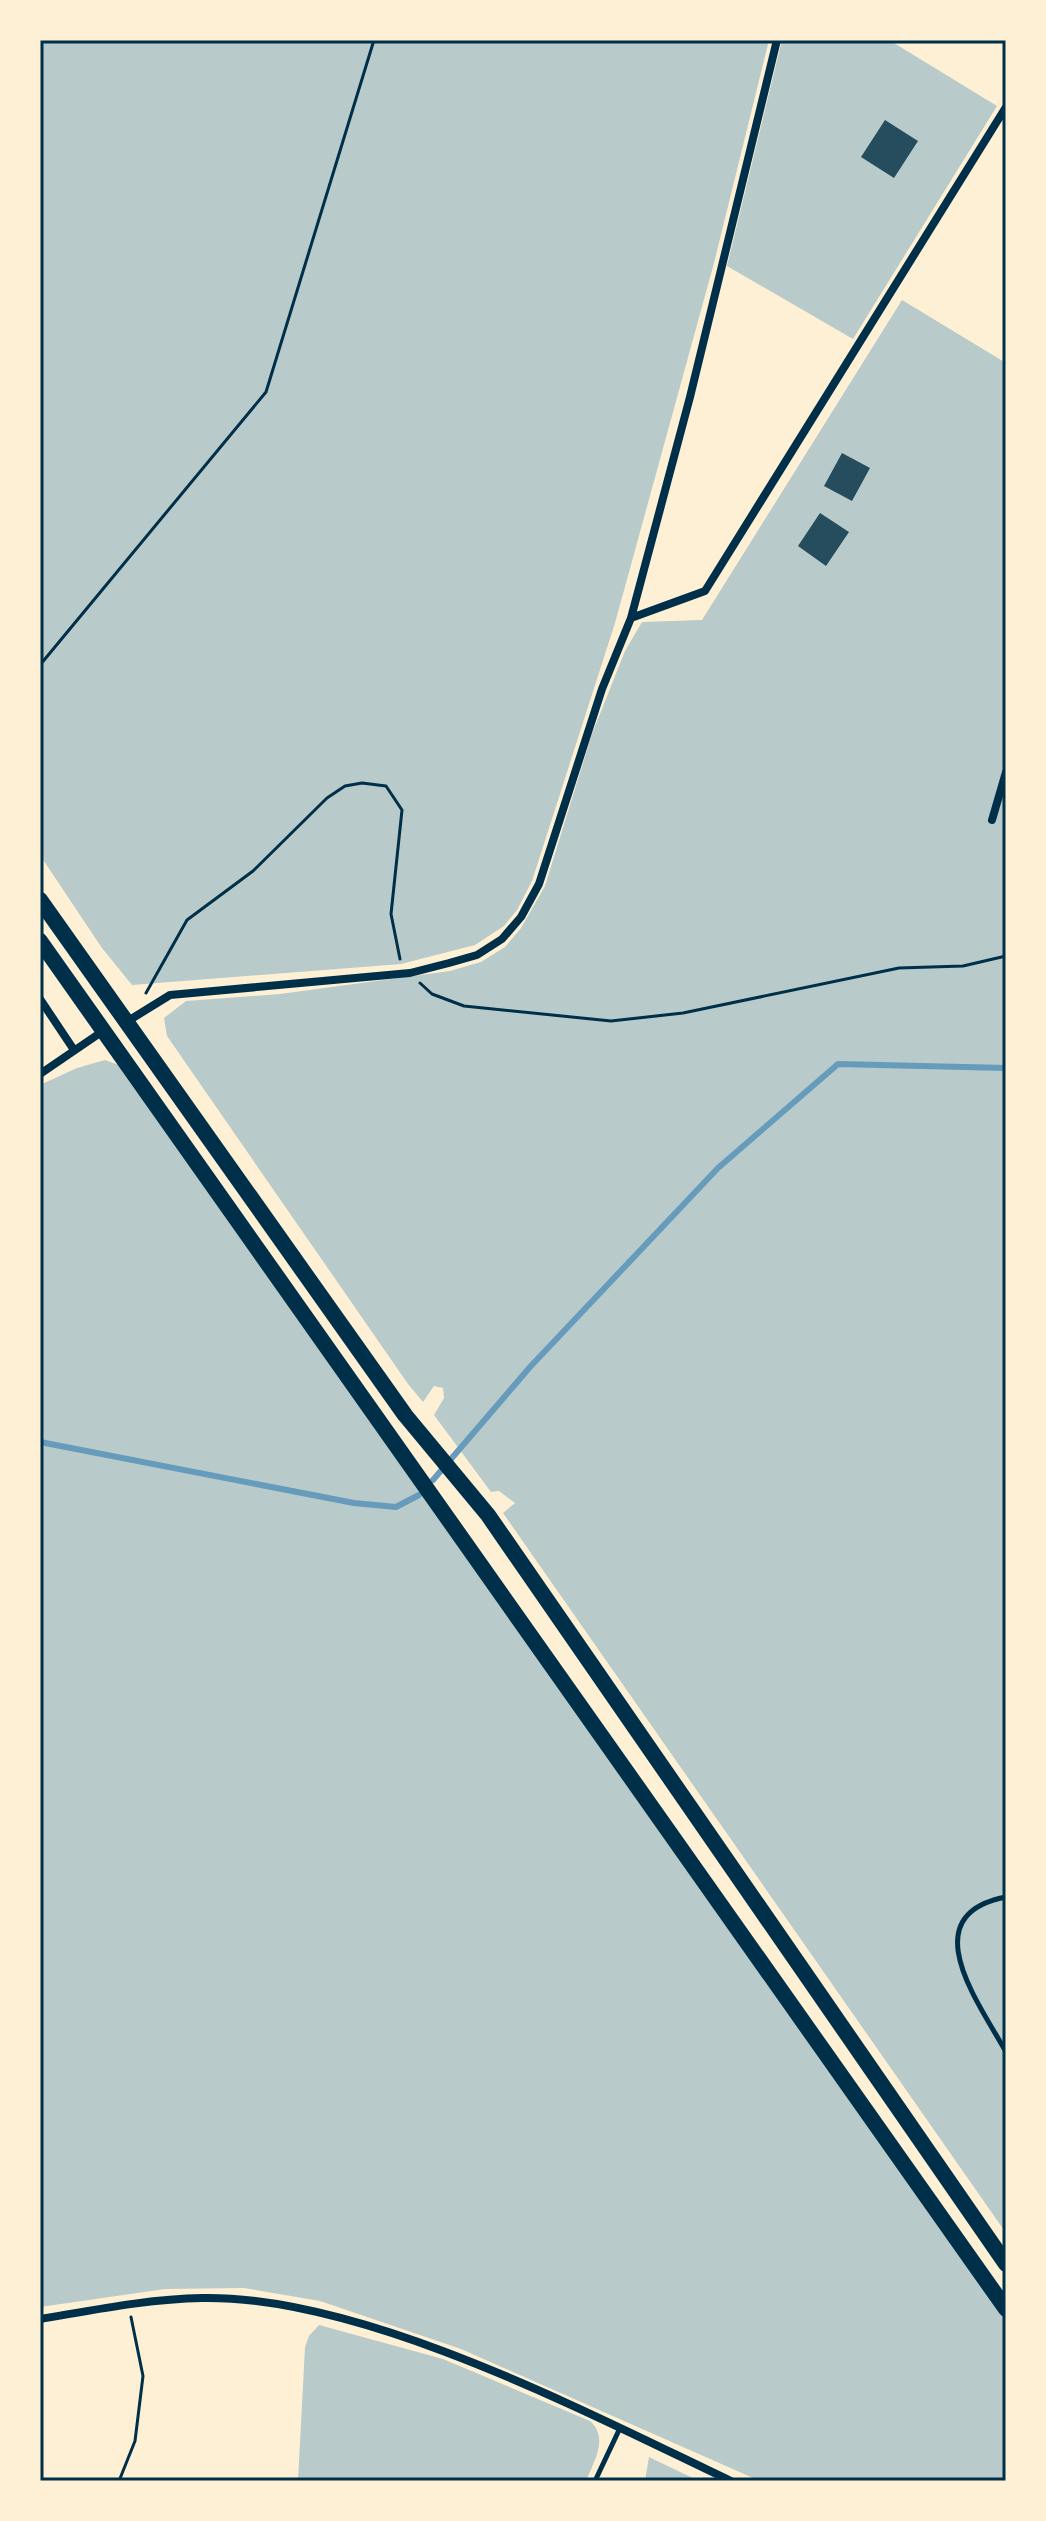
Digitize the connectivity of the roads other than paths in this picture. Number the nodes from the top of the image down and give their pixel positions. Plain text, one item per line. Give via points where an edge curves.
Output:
1 (777, 40) edge
2 (1006, 107) edge
3 (631, 618) junction
4 (1006, 772) edge
5 (992, 820) dead end
6 (40, 900) edge
7 (40, 941) edge
8 (40, 999) edge
9 (128, 1021) dead end
10 (103, 1031) junction
11 (74, 1050) junction
12 (40, 1074) edge
13 (1006, 1897) edge
14 (1006, 2052) edge
15 (1006, 2264) edge
16 (1006, 2309) edge
17 (40, 2319) edge
18 (620, 2428) junction
19 (595, 2481) edge
20 (731, 2481) edge

1 - 3 street
2 - 3 street via 705,591
3 - 9 street via 602,689 539,884 502,939 477,955 410,973 170,995
4 - 5 street
6 - 15 highway via 405,1415 488,1515
7 - 10 highway
8 - 11 street
10 - 11 street
10 - 16 highway
11 - 12 street
13 - 14 lane via 969,1910 956,1946 962,1974
17 - 18 street via 204,2298 274,2305 351,2322 444,2353
18 - 19 lane
18 - 20 street

